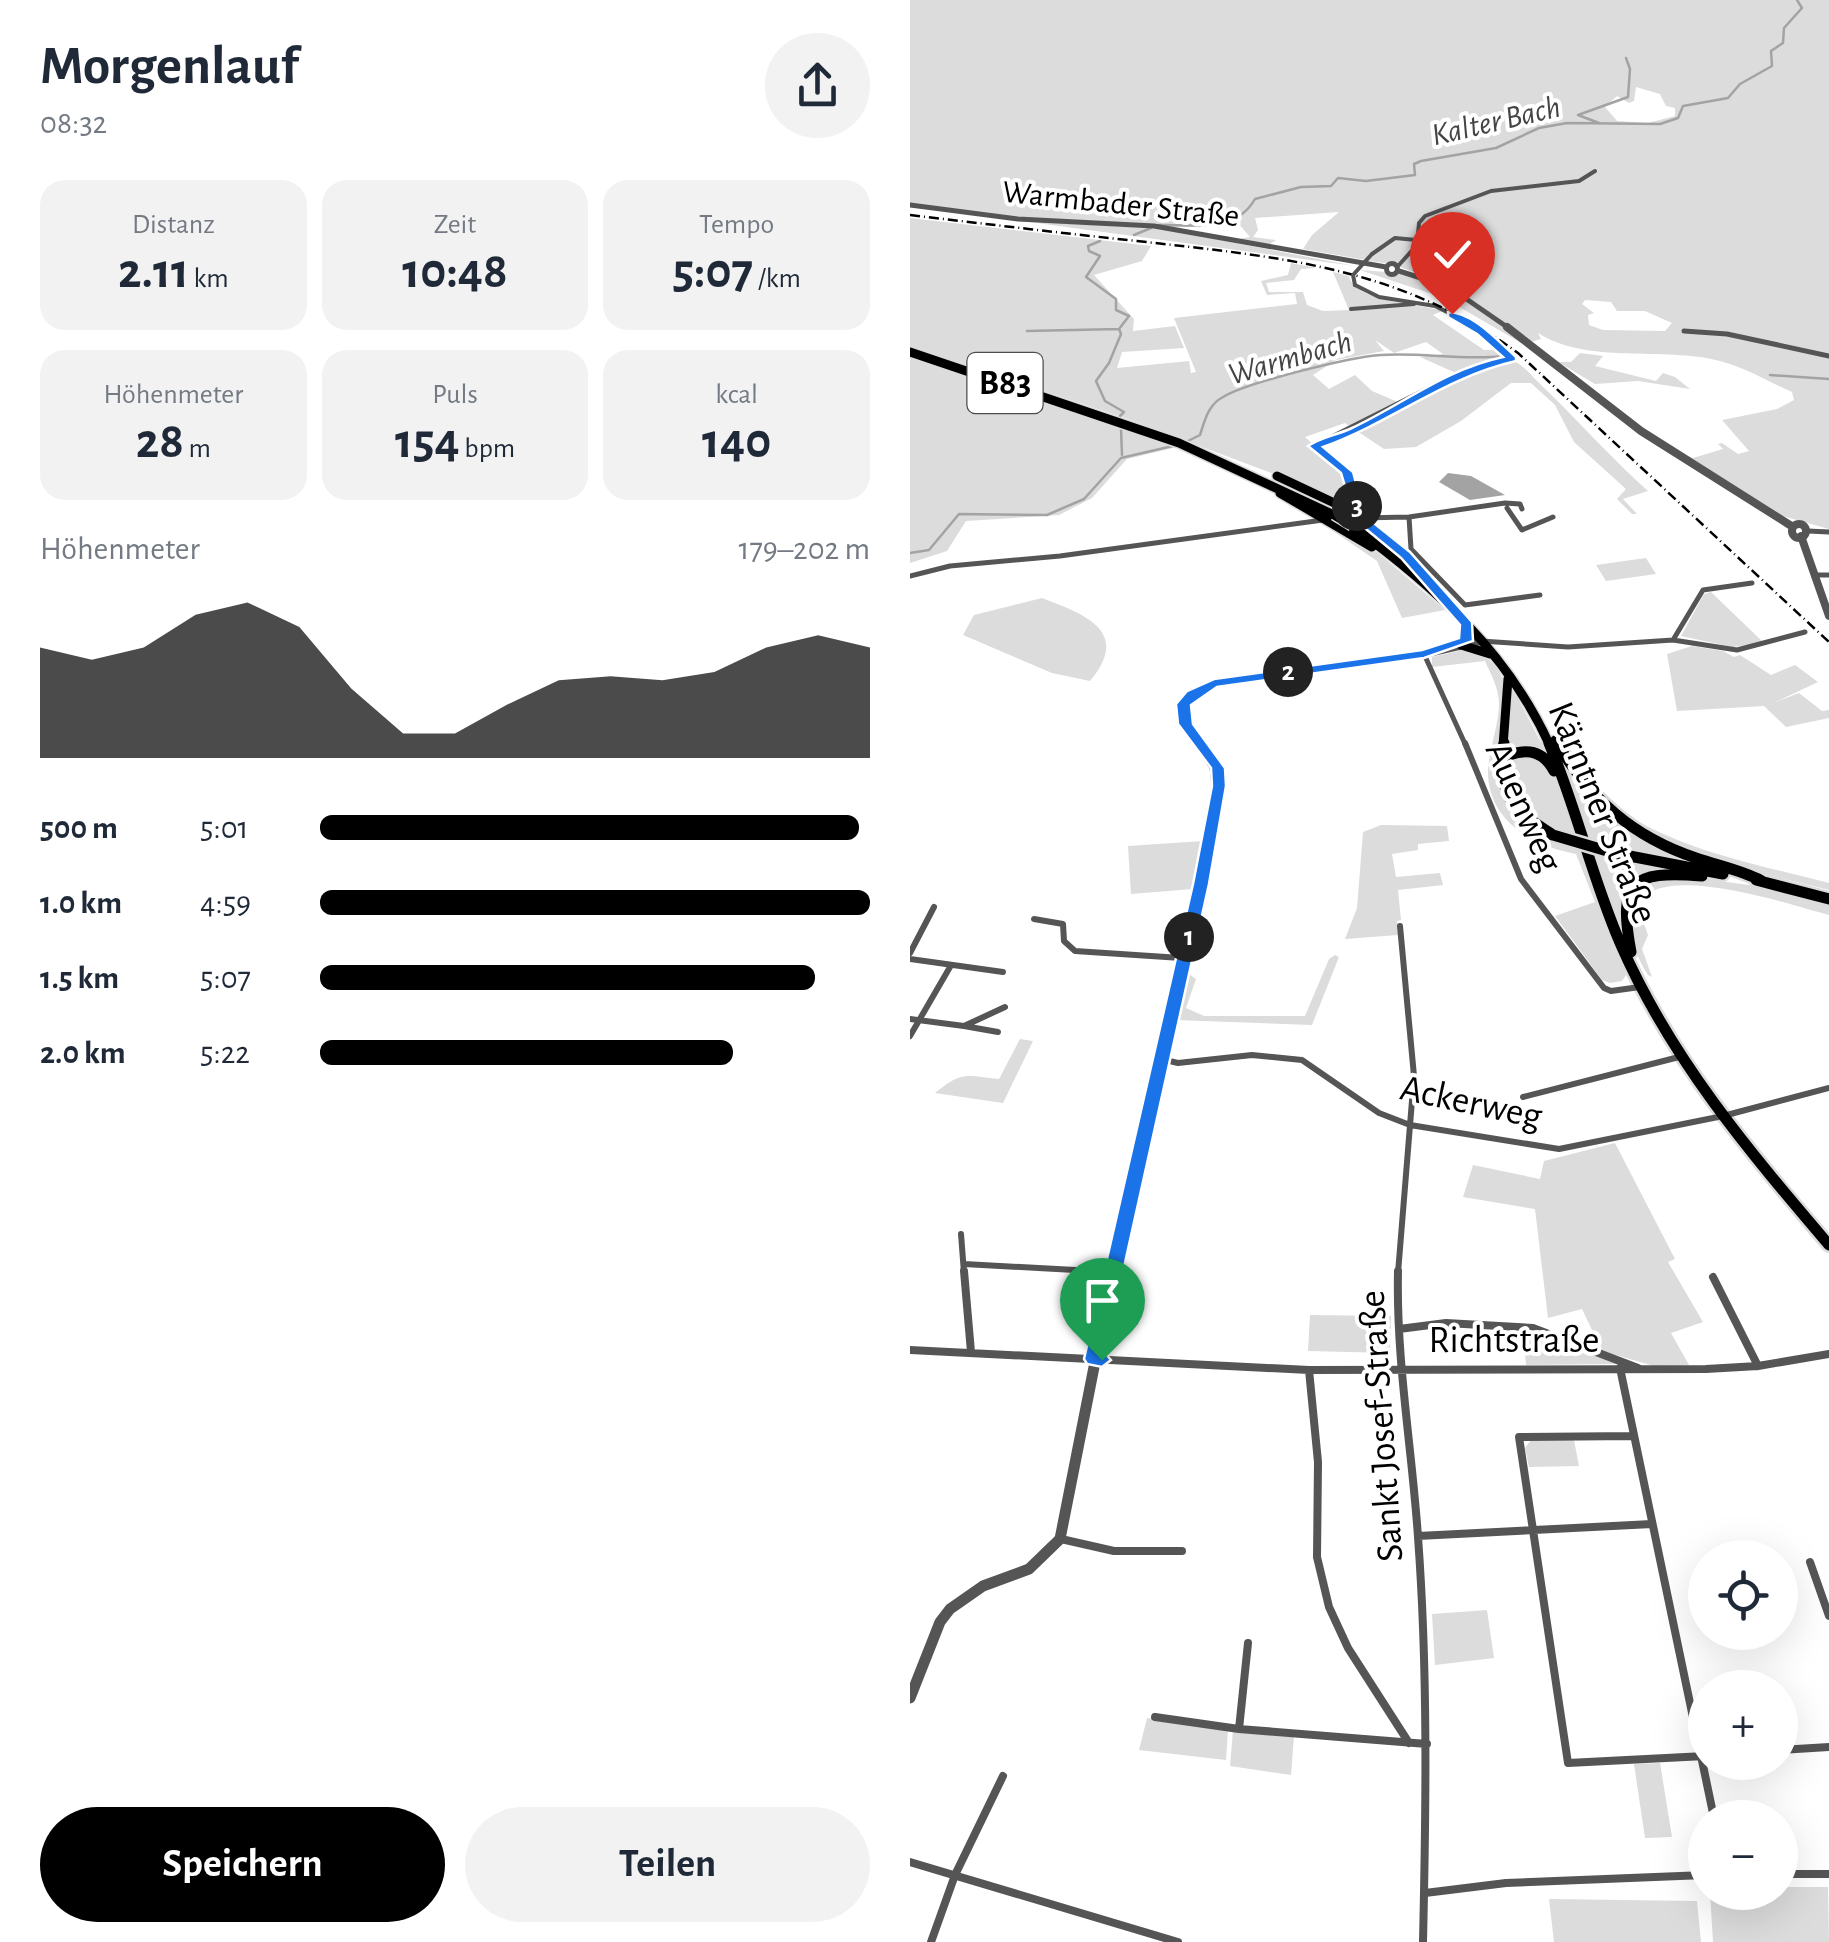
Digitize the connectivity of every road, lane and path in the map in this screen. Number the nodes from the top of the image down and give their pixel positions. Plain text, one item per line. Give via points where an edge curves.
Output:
1 (1596, 171) dead end
2 (910, 206) edge
3 (1416, 240) junction
4 (1398, 268) junction
5 (1418, 302) junction
6 (1351, 310) dead end
7 (1684, 331) dead end
8 (910, 352) edge
9 (1829, 356) edge
10 (1230, 461) junction
11 (1496, 504) junction
12 (1507, 508) junction
13 (1553, 516) dead end
14 (1409, 517) junction
15 (1330, 520) junction
16 (1356, 522) junction
17 (1829, 532) edge
18 (1804, 534) junction
19 (1410, 569) junction
20 (1817, 575) junction
21 (910, 576) edge
22 (1829, 576) edge
23 (1752, 583) dead end
24 (1427, 584) junction
25 (1540, 596) dead end
26 (1829, 616) edge
27 (1467, 624) junction
28 (1804, 632) dead end
29 (1481, 640) junction
30 (1509, 640) junction
31 (1673, 640) junction
32 (1461, 645) junction
33 (1424, 654) junction
34 (1492, 654) junction
35 (1508, 674) junction
36 (1539, 722) junction
37 (1500, 773) junction
38 (1567, 789) junction
39 (1731, 875) junction
40 (1762, 881) junction
41 (1829, 899) edge
42 (934, 908) dead end
43 (1034, 919) dead end
44 (1400, 926) dead end
45 (910, 956) edge
46 (1184, 958) junction
47 (1628, 958) junction
48 (950, 966) junction
49 (1004, 972) dead end
50 (1641, 987) junction
51 (1005, 1007) dead end
52 (910, 1019) edge
53 (921, 1021) junction
54 (964, 1026) junction
55 (998, 1032) dead end
56 (910, 1036) edge
57 (1679, 1057) junction
58 (1161, 1059) junction
59 (1829, 1088) edge
60 (1818, 1091) junction
61 (1523, 1097) dead end
62 (1829, 1102) edge
63 (1723, 1116) junction
64 (1410, 1124) junction
65 (962, 1234) dead end
66 (1829, 1245) edge
67 (964, 1264) junction
68 (1113, 1272) junction
69 (1713, 1278) dead end
70 (1400, 1329) junction
71 (910, 1350) edge
72 (971, 1353) junction
73 (1829, 1354) edge
74 (1094, 1359) junction
75 (1758, 1366) junction
76 (1620, 1368) junction
77 (1639, 1368) junction
78 (1400, 1369) junction
79 (1309, 1370) junction
80 (1634, 1436) junction
81 (1652, 1524) junction
82 (1534, 1532) junction
83 (1418, 1536) junction
84 (1060, 1539) junction
85 (1182, 1552) dead end
86 (1810, 1562) dead end
87 (1829, 1616) edge
88 (1248, 1643) dead end
89 (1688, 1688) edge
90 (910, 1698) edge
91 (1155, 1718) dead end
92 (1239, 1729) junction
93 (1409, 1743) junction
94 (1428, 1744) junction
95 (1829, 1747) edge
96 (1798, 1749) edge
97 (1688, 1757) edge
98 (1003, 1776) dead end
99 (910, 1862) edge
100 (1798, 1874) edge
101 (1829, 1874) edge
102 (955, 1875) junction
103 (1688, 1875) edge
104 (1426, 1893) junction
105 (930, 1942) edge
106 (1178, 1942) edge
107 (1423, 1942) edge

1 - 3 street via 1579,181 1482,193 1426,216
2 - 4 street, Warmbader Straße via 1154,226 1388,272
3 - 4 street
3 - 5 street, bridge via 1395,238 1352,280 1380,297
4 - 18 street, Warmbader Straße via 1474,301 1640,431 1793,527 1791,533
5 - 6 street
5 - 16 street via 1481,332 1512,359 1440,382 1355,431 1314,446 1347,472
7 - 9 street
8 - 10 main road, B83
10 - 15 main road
10 - 16 main road via 1298,485
11 - 12 street
11 - 12 street via 1523,506
11 - 14 street
12 - 13 street via 1522,530
14 - 16 street
14 - 25 street via 1412,548 1465,605
15 - 16 main road, Kärntner Straße, bridge
15 - 19 main road
15 - 21 street
16 - 19 main road, Kärntner Straße
16 - 24 main road via 1405,555
17 - 18 street
18 - 20 street, Warmbader Straße
19 - 24 main road, Kärntner Straße
20 - 22 street
20 - 26 street, Warmbader Straße
23 - 31 street via 1703,590
24 - 27 main road, Kärntner Straße
27 - 29 main road, Kärntner Straße
27 - 32 main road via 1469,637
28 - 31 street via 1737,650
29 - 30 street
29 - 32 street
29 - 34 main road, Kärntner Straße
30 - 31 street via 1568,647
30 - 34 street
32 - 33 street
32 - 34 main road
33 - 46 street via 1214,683 1187,698 1186,724 1220,777
33 - 50 street, Auenweg via 1528,891 1604,988
34 - 35 main road, Kärntner Straße
35 - 36 main road, Kärntner Straße
35 - 37 main road
36 - 38 main road, Kärntner Straße
36 - 40 main road via 1589,794 1625,825
37 - 38 main road via 1510,755 1531,750 1550,762
37 - 39 main road, bridge via 1510,802 1553,836
38 - 47 main road, Kärntner Straße
39 - 40 main road
39 - 47 main road via 1669,874 1638,884 1624,904
40 - 41 main road
42 - 45 street
43 - 46 street via 1063,924 1064,941 1075,951
44 - 64 street, Sankt Josef-Straße via 1414,1076
45 - 48 street
46 - 58 street
47 - 50 main road, Kärntner Straße
48 - 49 street
48 - 53 street
50 - 57 main road, Kärntner Straße
51 - 54 street
52 - 53 street
53 - 54 street
53 - 56 street
54 - 55 street
57 - 61 street
57 - 63 main road, Kärntner Straße
58 - 64 street, Ackerweg via 1302,1060 1379,1113
58 - 68 street
59 - 60 street, Ackerweg
60 - 62 street
60 - 63 street, Ackerweg
63 - 64 street, Ackerweg via 1559,1150
63 - 66 main road, Kärntner Straße
64 - 70 street, Sankt Josef-Straße
65 - 67 street
67 - 68 street
67 - 72 street
68 - 74 street
69 - 75 street
70 - 77 street, Richtstraße via 1446,1323 1533,1328
70 - 78 street, Sankt Josef-Straße
71 - 72 street, Richtstraße
72 - 74 street, Richtstraße
73 - 75 street, Richtstraße
74 - 79 street, Richtstraße
74 - 84 street
75 - 77 street, Richtstraße
76 - 77 street, Richtstraße
76 - 78 street, Richtstraße
76 - 80 street
78 - 79 street, Richtstraße
78 - 83 street, Sankt Josef-Straße
79 - 93 street via 1318,1462 1317,1558 1329,1607
80 - 81 street
80 - 82 street via 1520,1436
81 - 82 street
81 - 89 street
82 - 83 street
82 - 97 street via 1568,1762
83 - 94 street, Sankt Josef-Straße
84 - 85 street via 1114,1551
84 - 90 street via 1028,1569 982,1586 950,1609
86 - 87 street
88 - 92 street
91 - 92 street
92 - 93 street
93 - 94 street
94 - 104 street, Sankt Josef-Straße
95 - 96 street
98 - 102 street
99 - 102 street
100 - 101 street
102 - 105 street
102 - 106 street
103 - 104 street
104 - 107 street, Sankt Josef-Straße

